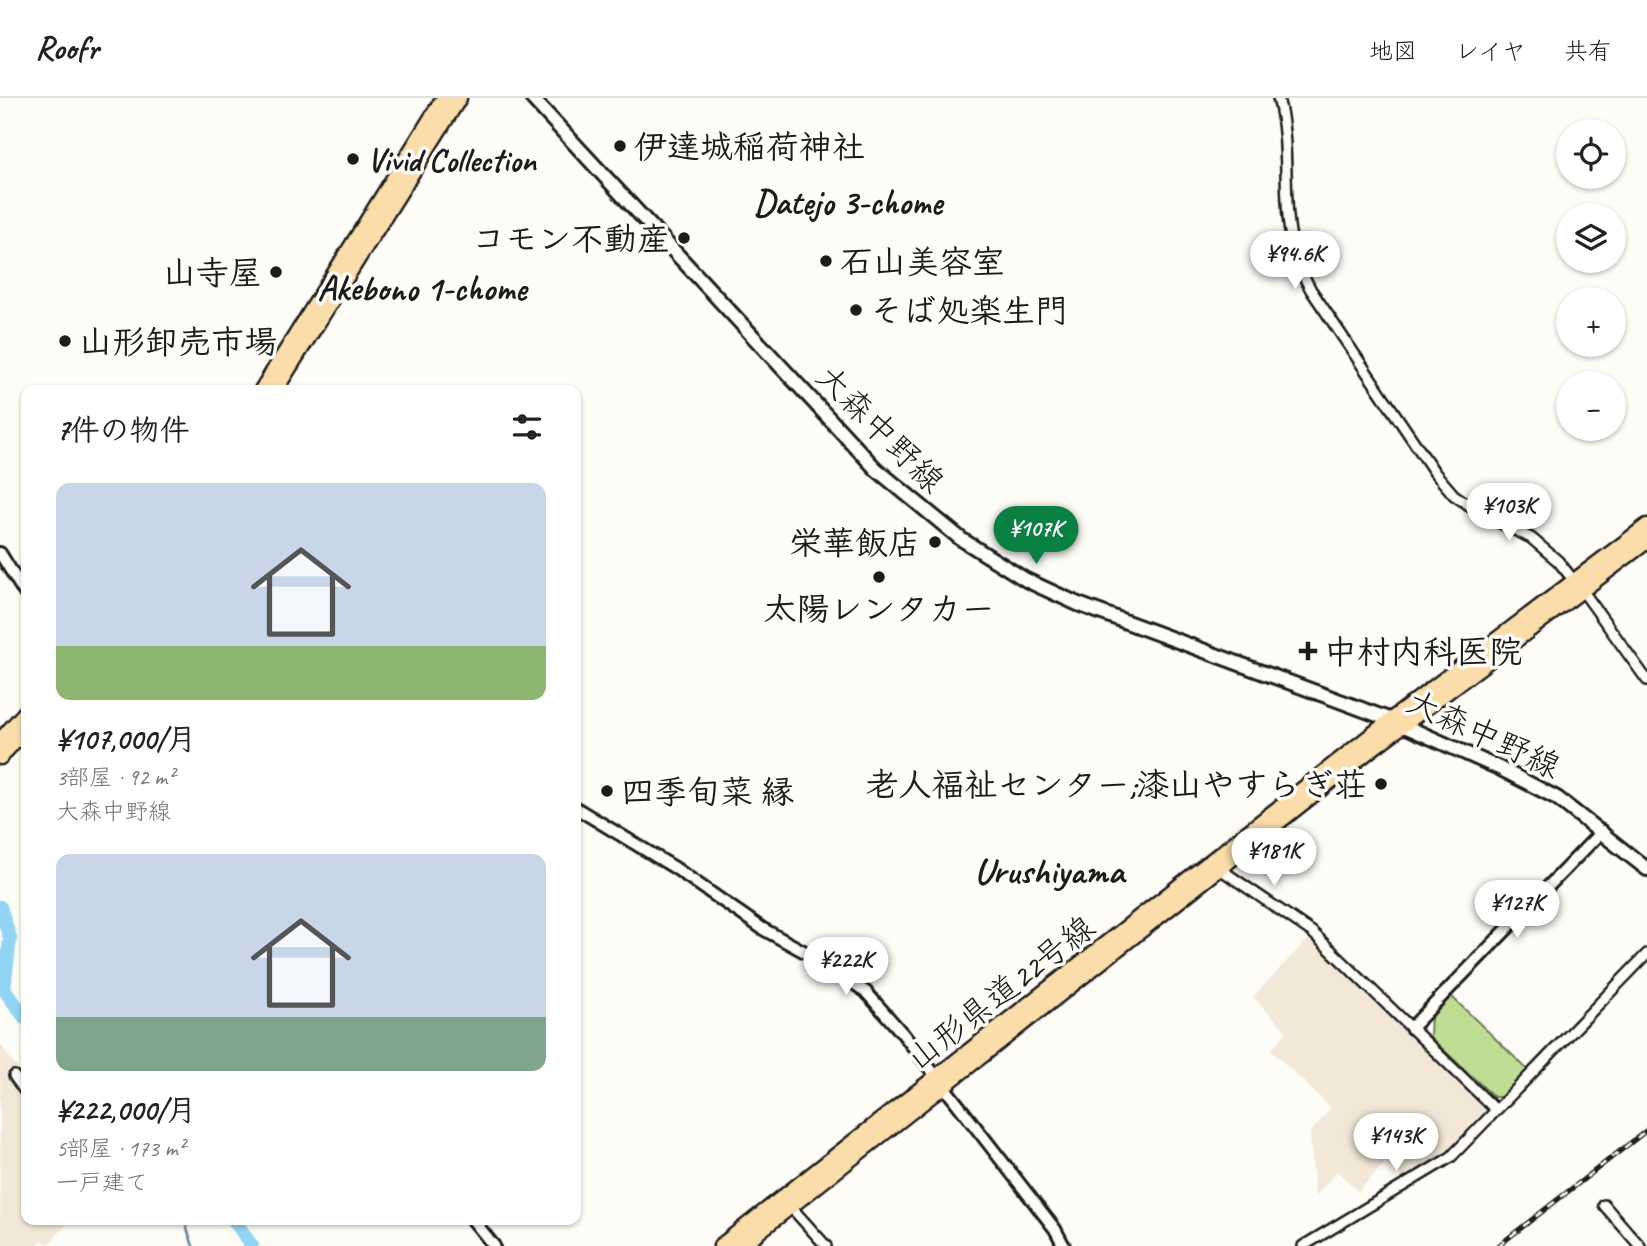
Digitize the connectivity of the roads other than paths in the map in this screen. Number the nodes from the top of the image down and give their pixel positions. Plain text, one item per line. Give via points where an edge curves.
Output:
1 (444, 98) edge
2 (459, 98) edge
3 (532, 98) edge
4 (1278, 98) edge
5 (265, 385) edge
6 (280, 385) edge
7 (1647, 526) edge
8 (1647, 541) edge
9 (0, 553) edge
10 (1579, 586) junction
11 (21, 587) edge
12 (1647, 680) edge
13 (21, 718) edge
14 (1397, 722) junction
15 (21, 734) edge
16 (0, 741) edge
17 (0, 757) edge
18 (581, 811) edge
19 (1602, 831) junction
20 (1220, 869) junction
21 (1647, 869) edge
22 (1647, 954) edge
23 (1410, 1028) junction
24 (15, 1076) dead end
25 (940, 1081) junction
26 (21, 1085) edge
27 (1496, 1110) junction
28 (1604, 1205) dead end
29 (790, 1206) junction
30 (477, 1225) edge
31 (1645, 1245) edge
32 (494, 1246) edge
33 (722, 1246) edge
34 (740, 1246) edge
35 (825, 1246) edge
36 (1064, 1246) edge
37 (1303, 1246) edge

1 - 5 main road
2 - 6 main road
3 - 14 main road, 大森中野線 via 866,459 961,539 1078,604
4 - 10 street via 1289,227 1296,258 1311,290 1454,495 1531,538
7 - 10 main road, 山形県道22号線
8 - 10 main road, 山形県道22号線
9 - 11 street
10 - 12 street
10 - 14 main road, 山形県道22号線
13 - 16 main road
14 - 19 main road, 大森中野線 via 1557,797
14 - 20 main road, 山形県道22号線
14 - 25 main road, 山形県道22号線
15 - 17 main road
18 - 25 street via 866,992
19 - 21 main road, 大森中野線
19 - 23 street
20 - 23 street via 1312,932
20 - 25 main road, 山形県道22号線
22 - 27 street
23 - 27 street
24 - 26 street
25 - 29 main road, 山形県道22号線
25 - 33 main road, 山形県道22号線
25 - 36 street
27 - 37 street via 1451,1157
28 - 31 street
29 - 34 main road, 山形県道22号線
29 - 35 street
30 - 32 street

